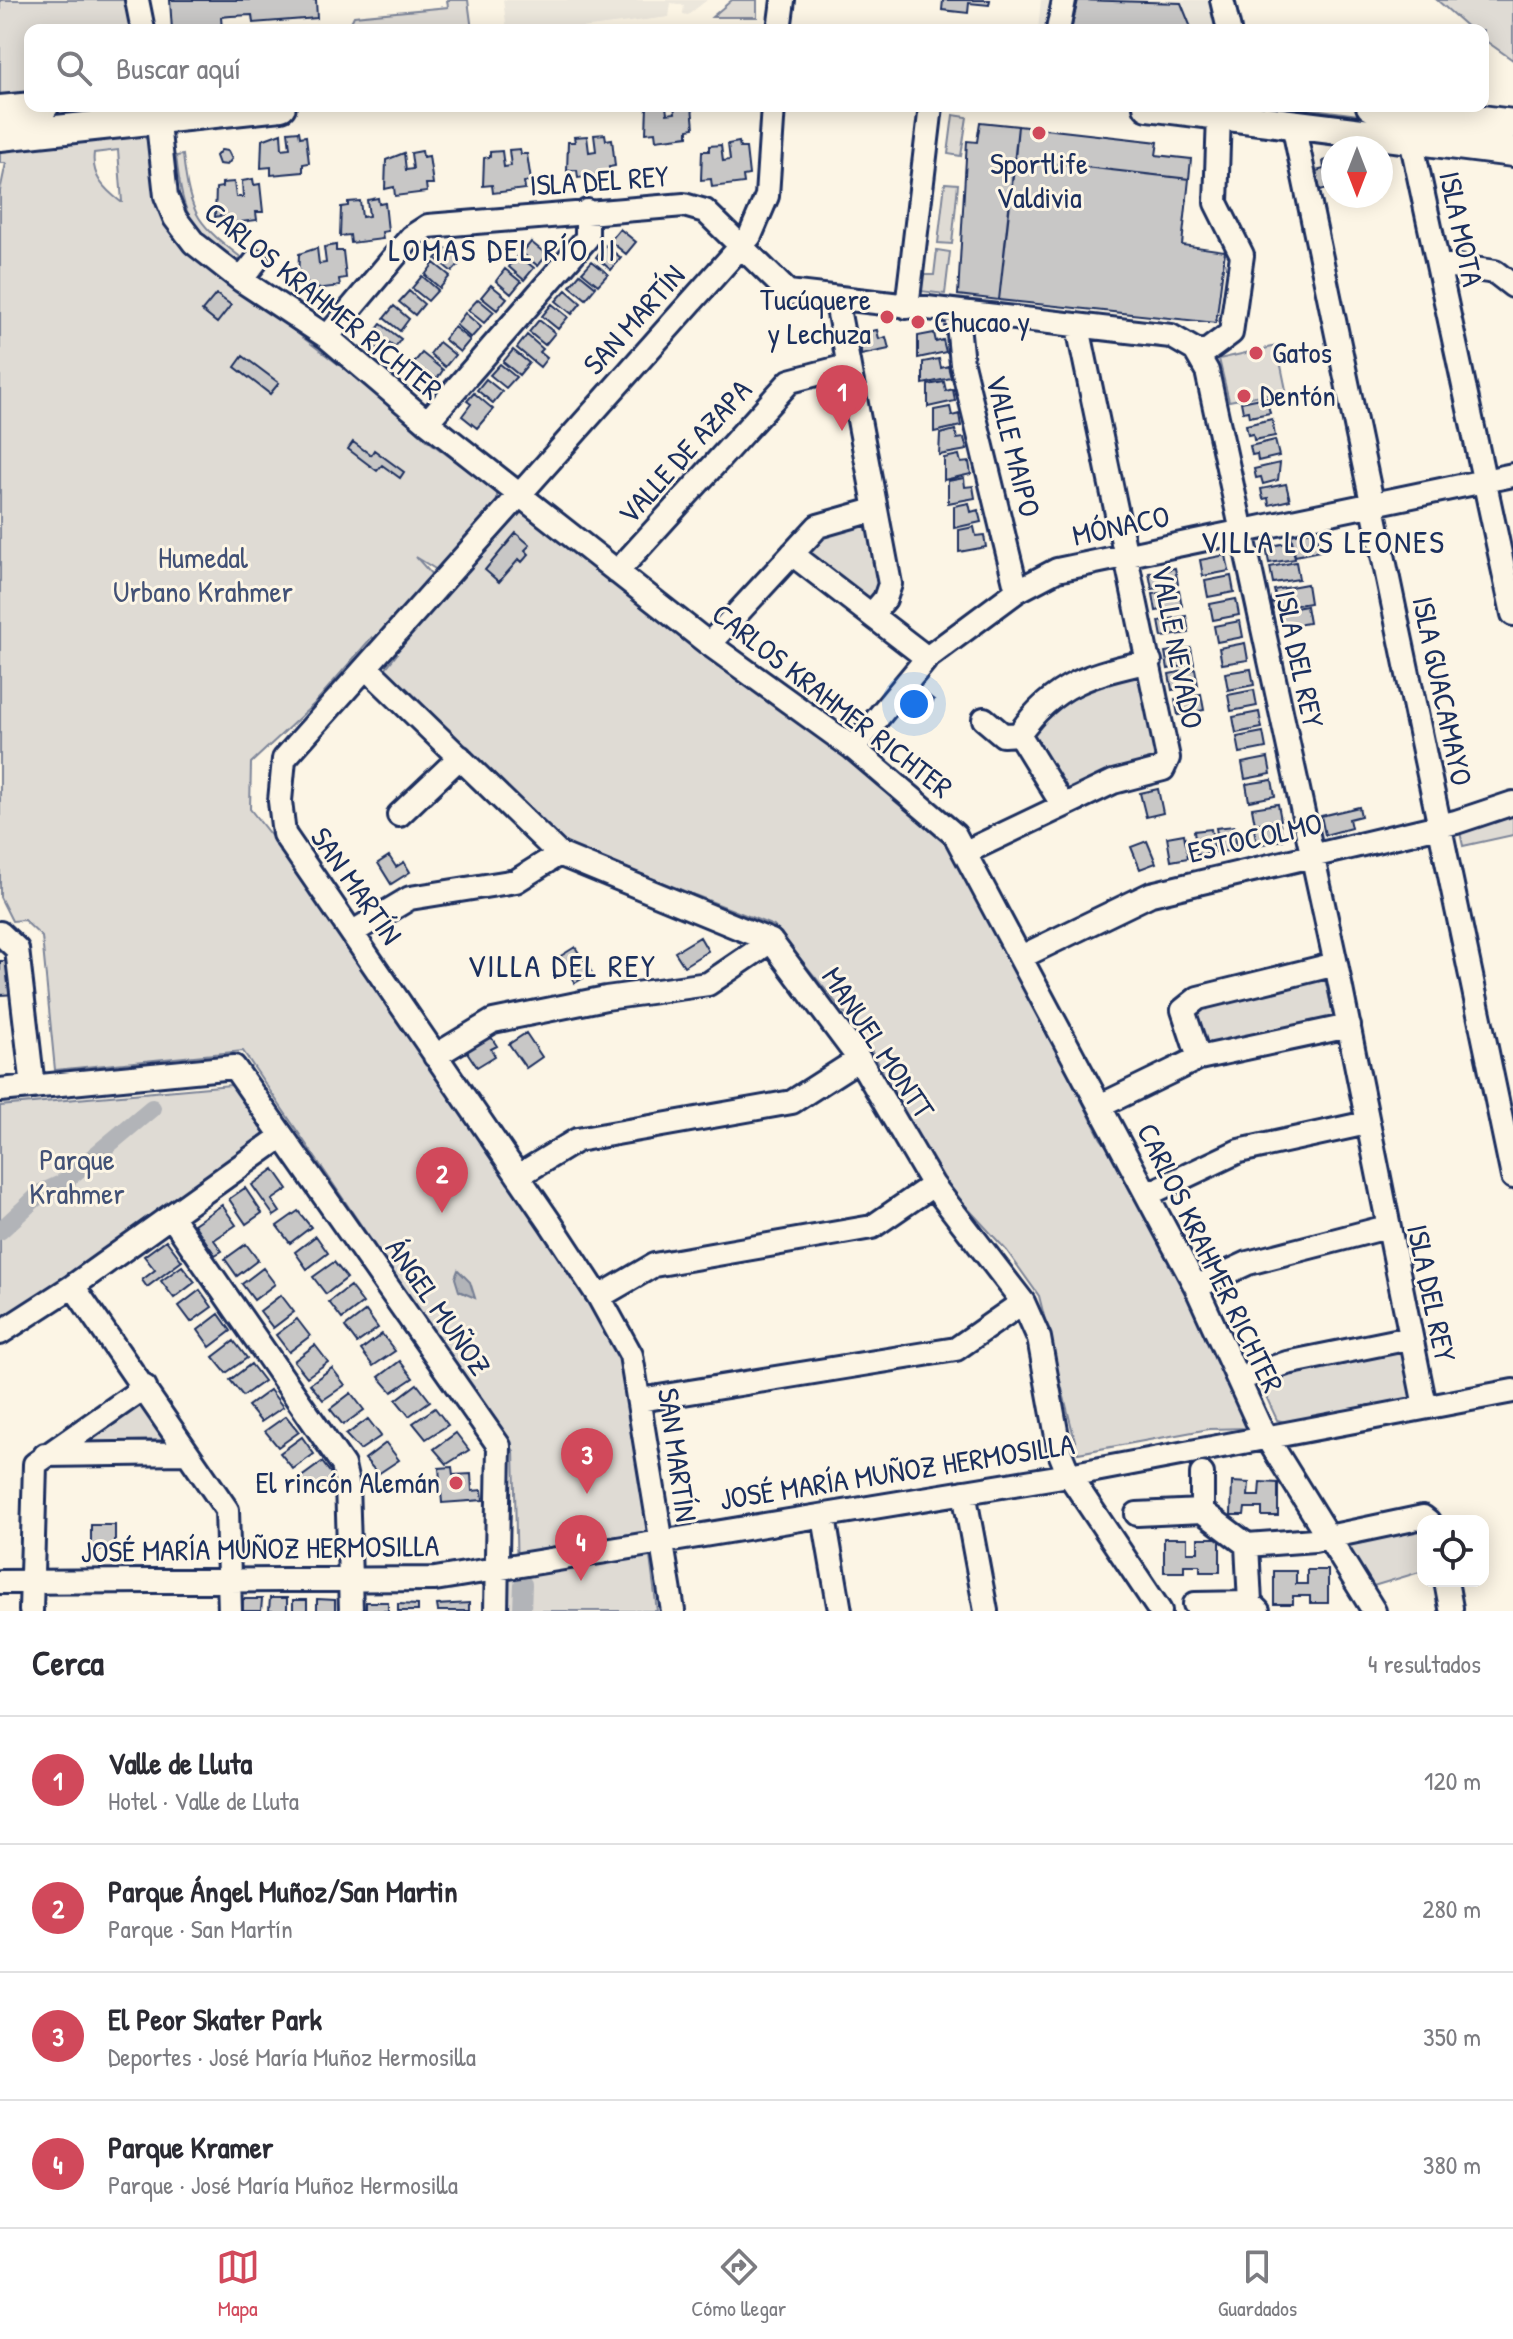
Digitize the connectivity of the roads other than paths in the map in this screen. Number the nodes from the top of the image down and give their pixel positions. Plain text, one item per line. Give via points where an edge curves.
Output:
1 (137, 0) edge
2 (783, 0) edge
3 (1064, 0) edge
4 (1222, 0) edge
5 (142, 24) edge
6 (780, 24) edge
7 (1059, 24) edge
8 (1228, 24) edge
9 (24, 108) edge
10 (0, 110) edge
11 (157, 112) edge
12 (773, 112) edge
13 (930, 112) edge
14 (1209, 112) edge
15 (1215, 112) edge
16 (1384, 112) edge
17 (1293, 124) junction
18 (1513, 124) edge
19 (1424, 131) junction
20 (0, 136) edge
21 (1513, 152) edge
22 (587, 211) junction
23 (742, 245) junction
24 (256, 261) dead end
25 (1438, 264) junction
26 (241, 280) junction
27 (1513, 286) edge
28 (836, 298) junction
29 (907, 307) junction
30 (957, 314) junction
31 (1078, 327) junction
32 (327, 337) junction
33 (1200, 356) junction
34 (847, 366) junction
35 (427, 422) junction
36 (1513, 475) edge
37 (1484, 481) junction
38 (519, 493) junction
39 (1372, 504) junction
40 (874, 510) junction
41 (1242, 532) junction
42 (792, 554) junction
43 (1129, 555) junction
44 (617, 572) junction
45 (1017, 591) junction
46 (872, 614) junction
47 (1513, 614) edge
48 (709, 644) junction
49 (927, 658) junction
50 (1150, 661) junction
51 (367, 668) junction
52 (984, 719) dead end
53 (1019, 734) junction
54 (853, 748) junction
55 (460, 757) junction
56 (1513, 803) edge
57 (1062, 804) junction
58 (399, 815) dead end
59 (1440, 825) junction
60 (966, 852) junction
61 (559, 854) junction
62 (1311, 855) junction
63 (353, 932) junction
64 (4, 939) edge
65 (771, 941) junction
66 (1021, 957) junction
67 (1336, 964) junction
68 (1349, 1026) junction
69 (435, 1056) junction
70 (1199, 1058) junction
71 (859, 1059) junction
72 (33, 1087) junction
73 (0, 1090) edge
74 (1100, 1106) junction
75 (1367, 1123) junction
76 (281, 1137) junction
77 (518, 1176) junction
78 (1513, 1177) edge
79 (933, 1185) junction
80 (1148, 1194) junction
81 (171, 1216) junction
82 (1387, 1227) junction
83 (73, 1286) junction
84 (1196, 1287) junction
85 (599, 1297) junction
86 (1023, 1302) junction
87 (0, 1333) edge
88 (1410, 1338) junction
89 (1239, 1379) junction
90 (145, 1387) junction
91 (1513, 1391) edge
92 (640, 1400) junction
93 (1425, 1406) junction
94 (1265, 1435) junction
95 (187, 1453) junction
96 (45, 1455) junction
97 (1202, 1474) dead end
98 (1069, 1475) junction
99 (964, 1492) junction
100 (1202, 1511) junction
101 (1137, 1514) dead end
102 (824, 1517) junction
103 (1417, 1518) edge
104 (1330, 1536) junction
105 (659, 1541) junction
106 (1247, 1545) junction
107 (498, 1570) junction
108 (30, 1581) junction
109 (230, 1581) junction
110 (351, 1581) junction
111 (0, 1582) edge
112 (1447, 1587) edge
113 (1195, 1604) dead end
114 (1254, 1607) edge
115 (1451, 1608) dead end
116 (31, 1611) edge
117 (230, 1611) edge
118 (351, 1611) edge
119 (496, 1611) edge
120 (673, 1611) edge
121 (840, 1611) edge
122 (986, 1611) edge
123 (1160, 1611) edge
124 (1374, 1611) edge

1 - 5 street
2 - 6 street
3 - 7 street
4 - 8 street
9 - 10 main road
11 - 20 main road
11 - 26 street, CARLOS KRAHMER RICHTER via 163,185 175,218 194,243
12 - 23 street, SAN MARTÍN via 767,196
13 - 29 street
14 - 33 street via 1216,203 1242,255 1231,333
15 - 17 main road
16 - 19 main road
17 - 19 main road
17 - 39 street, ISLA GUACAMAYO
18 - 19 main road
19 - 21 main road
19 - 25 street, ISLA MOTA
22 - 23 street, ISLA DEL REY via 684,205 705,211
22 - 32 street, ISLA DEL REY via 428,226 411,237
22 - 35 street via 587,238
23 - 28 street, ISLA DEL REY via 788,292
23 - 38 street, SAN MARTÍN
24 - 26 street
25 - 27 street via 1495,272
25 - 37 street, ISLA MOTA
26 - 32 street, CARLOS KRAHMER RICHTER
28 - 29 street, ISLA DEL REY
28 - 34 street
29 - 30 street, ISLA DEL REY
30 - 31 street, ISLA DEL REY
30 - 45 street, VALLE MAIPO via 962,364
31 - 33 street, ISLA DEL REY via 1171,336
31 - 43 street, VALLE NEVADO
32 - 35 street, CARLOS KRAHMER RICHTER
33 - 41 street, ISLA DEL REY
34 - 40 street
34 - 44 street, VALLE DE AZAPA via 790,381
35 - 38 street, CARLOS KRAHMER RICHTER
36 - 37 street, MÓNACO
37 - 39 street, MÓNACO
37 - 47 street, ISLA MOTA
38 - 44 street, CARLOS KRAHMER RICHTER
38 - 51 street, SAN MARTÍN
39 - 41 street, MÓNACO
39 - 59 street, ISLA GUACAMAYO
40 - 42 street via 818,526
40 - 46 street via 890,584
41 - 43 street, MÓNACO
41 - 62 street, ISLA DEL REY
42 - 46 street
42 - 48 street
43 - 45 street, MÓNACO via 1057,570
43 - 50 street, VALLE NEVADO
44 - 48 street, CARLOS KRAHMER RICHTER
45 - 49 street, MÓNACO
46 - 49 street
48 - 54 street, CARLOS KRAHMER RICHTER
49 - 54 street, MÓNACO
50 - 53 street via 1088,675 1037,707
50 - 57 street, VALLE NEVADO via 1168,758 1163,769 1113,782
51 - 55 street
51 - 63 street, SAN MARTÍN via 284,759 280,801 284,834
52 - 53 street via 1003,735
53 - 57 street
54 - 60 street, CARLOS KRAHMER RICHTER via 944,825
55 - 58 street
55 - 61 street
56 - 59 street, ESTOCOLMO
57 - 60 street, VALLE NEVADO
59 - 62 street, ESTOCOLMO
59 - 78 street, ISLA GUACAMAYO
60 - 66 street, CARLOS KRAHMER RICHTER
61 - 63 street via 516,881 410,898
61 - 65 street
62 - 66 street, ESTOCOLMO via 1151,894
62 - 67 street, ISLA DEL REY
63 - 69 street, SAN MARTÍN
64 - 72 street via 17,949
65 - 69 street via 708,984 493,1021
65 - 71 street, MANUEL MONTT
66 - 74 street, CARLOS KRAHMER RICHTER
67 - 68 street, ISLA DEL REY
67 - 70 street via 1198,998 1183,1010
68 - 70 street
68 - 75 street, ISLA DEL REY
69 - 77 street, SAN MARTÍN
70 - 74 street
71 - 77 street via 792,1102 577,1140
71 - 79 street, MANUEL MONTT
72 - 73 street
72 - 76 street, ÁNGEL MUÑOZ via 234,1067
74 - 80 street, CARLOS KRAHMER RICHTER
75 - 80 street via 1239,1151
75 - 82 street, ISLA DEL REY
76 - 81 street
76 - 107 street, ÁNGEL MUÑOZ via 499,1446
77 - 85 street, SAN MARTÍN
79 - 85 street via 872,1227 654,1265
79 - 86 street, MANUEL MONTT
80 - 84 street, CARLOS KRAHMER RICHTER
81 - 83 street
81 - 110 street via 343,1465
82 - 84 street via 1248,1263
82 - 88 street, ISLA DEL REY
83 - 87 street
83 - 90 street
84 - 89 street, CARLOS KRAHMER RICHTER
85 - 92 street, SAN MARTÍN via 631,1355
86 - 92 street via 956,1349
86 - 98 street, MANUEL MONTT via 1039,1338 1060,1453
88 - 89 street via 1287,1363
88 - 93 street, ISLA DEL REY
89 - 94 street, CARLOS KRAHMER RICHTER
90 - 95 street
90 - 96 street
91 - 93 street, JOSÉ MARÍA MUÑOZ HERMOSILLA
92 - 105 street, SAN MARTÍN
93 - 94 street, JOSÉ MARÍA MUÑOZ HERMOSILLA
94 - 98 street, JOSÉ MARÍA MUÑOZ HERMOSILLA
94 - 104 street, CARLOS KRAHMER RICHTER
95 - 96 street
95 - 109 street via 227,1510
96 - 108 street via 35,1464 32,1478
97 - 100 street
98 - 99 street, JOSÉ MARÍA MUÑOZ HERMOSILLA
98 - 123 street, MANUEL MONTT
99 - 102 street, JOSÉ MARÍA MUÑOZ HERMOSILLA
99 - 122 street
100 - 101 street
100 - 106 street
102 - 105 street, JOSÉ MARÍA MUÑOZ HERMOSILLA
102 - 121 street
103 - 104 street
104 - 106 street
104 - 124 street, CARLOS KRAHMER RICHTER
105 - 107 street, JOSÉ MARÍA MUÑOZ HERMOSILLA
105 - 120 street, SAN MARTÍN
106 - 114 street
107 - 110 street, JOSÉ MARÍA MUÑOZ HERMOSILLA via 435,1579
107 - 119 street, ÁNGEL MUÑOZ
108 - 109 street, JOSÉ MARÍA MUÑOZ HERMOSILLA
108 - 111 street, JOSÉ MARÍA MUÑOZ HERMOSILLA
108 - 116 street
109 - 110 street, JOSÉ MARÍA MUÑOZ HERMOSILLA
109 - 117 street
110 - 118 street
112 - 115 street
113 - 114 street

